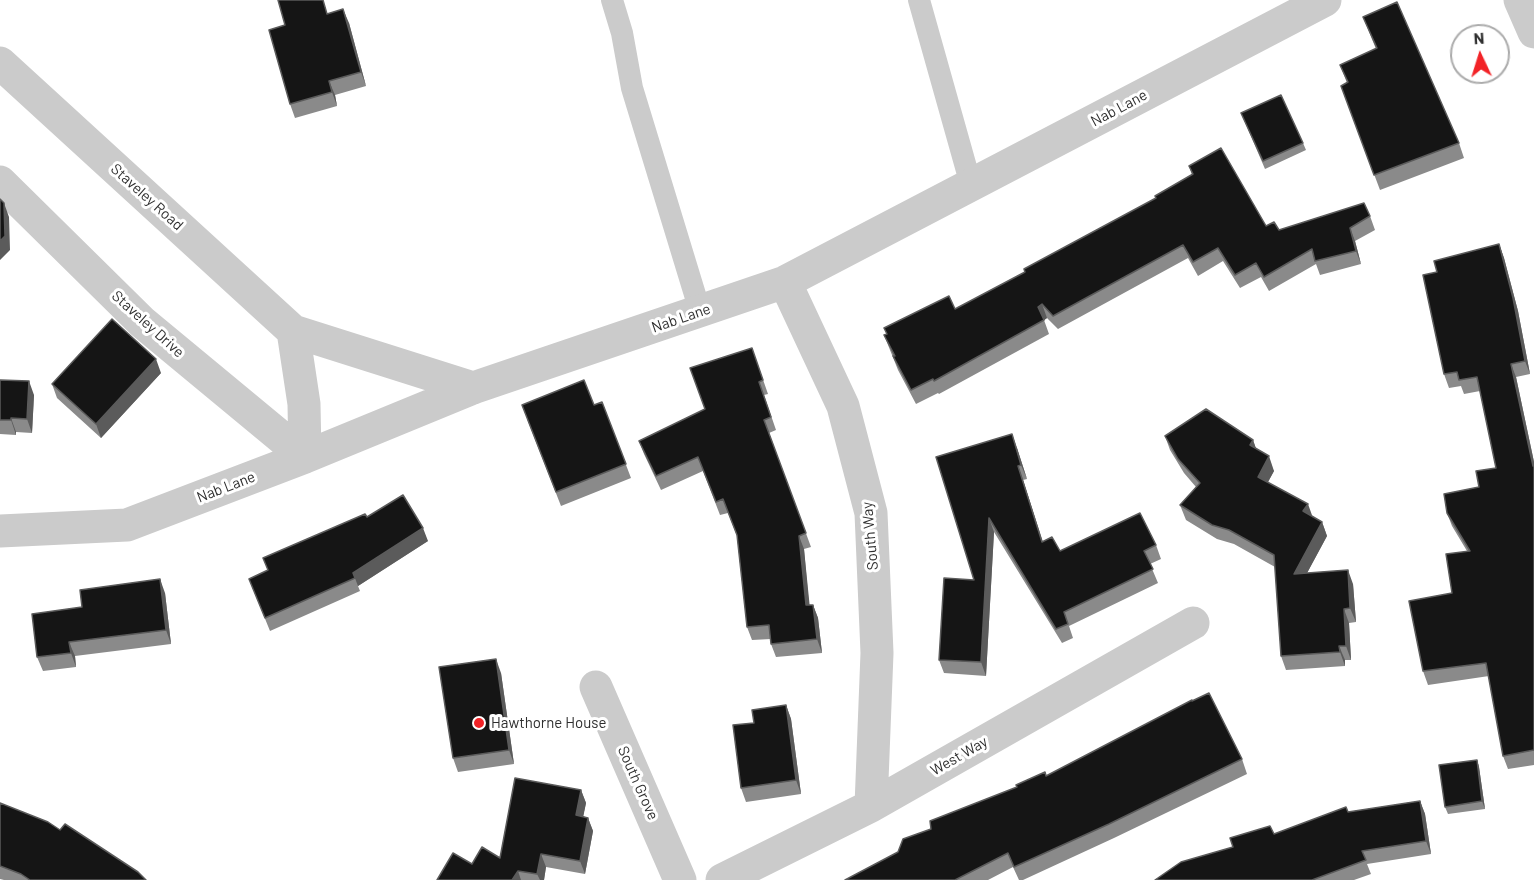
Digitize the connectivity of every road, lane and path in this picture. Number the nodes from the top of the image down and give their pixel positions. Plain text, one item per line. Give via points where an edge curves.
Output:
1 (612, 0) edge
2 (919, 0) edge
3 (1325, 0) edge
4 (1520, 0) edge
5 (1534, 32) edge
6 (0, 63) edge
7 (0, 182) edge
8 (971, 185) junction
9 (785, 282) junction
10 (700, 311) junction
11 (293, 331) junction
12 (473, 388) junction
13 (305, 457) junction
14 (0, 531) edge
15 (1193, 623) dead end
16 (596, 687) dead end
17 (871, 806) junction
18 (680, 880) edge
19 (722, 880) edge

1 - 10 lane via 632,88
2 - 8 lane
3 - 8 street, Nab Lane
4 - 5 street
6 - 11 street, Staveley Road
7 - 13 street, Staveley Drive via 142,322
8 - 9 street, Nab Lane
9 - 10 street, Nab Lane
9 - 17 street, South Way via 843,406 871,513 877,653
10 - 12 street, Nab Lane
11 - 12 street, Staveley Road
11 - 13 street via 304,404
12 - 13 street, Nab Lane
13 - 14 street, Nab Lane via 127,525
15 - 17 street, West Way
16 - 18 street, South Grove
17 - 19 street, West Way

